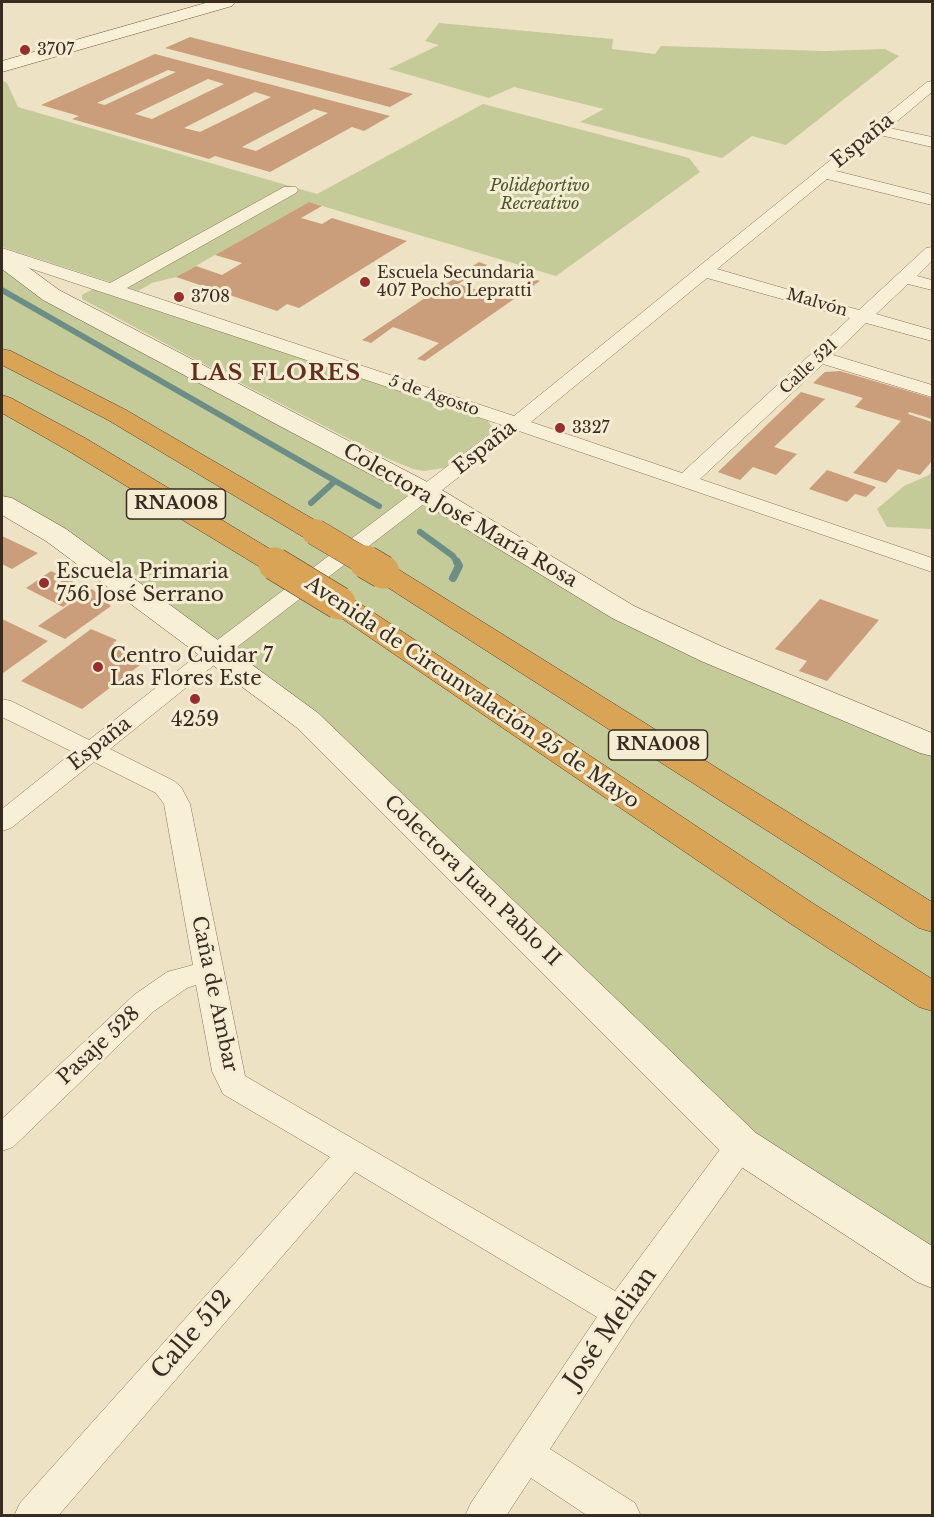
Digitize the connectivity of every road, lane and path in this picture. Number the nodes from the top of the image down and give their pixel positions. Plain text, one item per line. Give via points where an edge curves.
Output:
1 (215, 3) edge
2 (6, 64) edge
3 (933, 85) edge
4 (878, 130) junction
5 (933, 142) edge
6 (824, 172) junction
7 (290, 190) dead end
8 (933, 200) edge
9 (2, 252) edge
10 (933, 252) edge
11 (2, 259) edge
12 (702, 271) junction
13 (905, 278) junction
14 (933, 285) edge
15 (112, 289) junction
16 (863, 316) junction
17 (2, 332) edge
18 (933, 336) edge
19 (2, 356) edge
20 (820, 357) junction
21 (933, 391) edge
22 (2, 403) edge
23 (2, 413) edge
24 (117, 415) junction
25 (516, 424) junction
26 (76, 444) junction
27 (685, 482) junction
28 (427, 493) junction
29 (2, 504) edge
30 (933, 565) edge
31 (216, 652) junction
32 (2, 707) edge
33 (933, 745) edge
34 (93, 751) junction
35 (2, 822) edge
36 (801, 913) junction
37 (933, 919) edge
38 (208, 971) junction
39 (933, 998) edge
40 (933, 1010) edge
41 (2, 1138) edge
42 (741, 1144) junction
43 (352, 1154) junction
44 (933, 1269) edge
45 (620, 1312) junction
46 (525, 1454) junction
47 (33, 1515) edge
48 (484, 1515) edge
49 (622, 1515) edge

1 - 2 main road
3 - 4 street, España
4 - 5 street
4 - 6 street, España
6 - 8 street
6 - 12 street, España
7 - 15 street
9 - 15 street, 5 de Agosto
10 - 13 street, Calle 521
11 - 28 main road, Colectora José María Rosa via 51,295
12 - 16 street, Malvón
12 - 25 street, España
13 - 14 street
13 - 16 street, Calle 521
15 - 25 street, 5 de Agosto
16 - 18 street, Malvón
16 - 20 street, Calle 521
17 - 24 highway
19 - 24 highway, RNA008
20 - 21 street
20 - 27 street, Calle 521
22 - 26 highway, Avenida de Circunvalación 25 de Mayo / RNA008
23 - 26 highway
24 - 37 highway, RNA008, bridge via 383,572
25 - 27 street, 5 de Agosto
25 - 28 street, España
26 - 36 highway, Avenida de Circunvalación 25 de Mayo / RNA008, bridge via 339,603
27 - 30 street, 5 de Agosto
28 - 31 street, España
28 - 33 main road, Colectora José María Rosa via 623,612
29 - 31 main road, Colectora Juan Pablo II via 56,535
31 - 34 street, España
31 - 42 main road, Colectora Juan Pablo II via 307,720
32 - 34 street, Caña de Ambar
34 - 35 street, España
34 - 38 street, Caña de Ambar via 172,793
36 - 39 highway, Avenida de Circunvalación 25 de Mayo / RNA008
36 - 40 highway
38 - 41 street, Pasaje 528 via 177,980 144,1003
38 - 43 street, Caña de Ambar via 227,1071 234,1084
42 - 44 main road, Colectora Juan Pablo II
42 - 45 street, José Melian
43 - 45 street, Caña de Ambar
43 - 47 street, Calle 512
45 - 46 street, José Melian
46 - 48 street, José Melian
46 - 49 street

